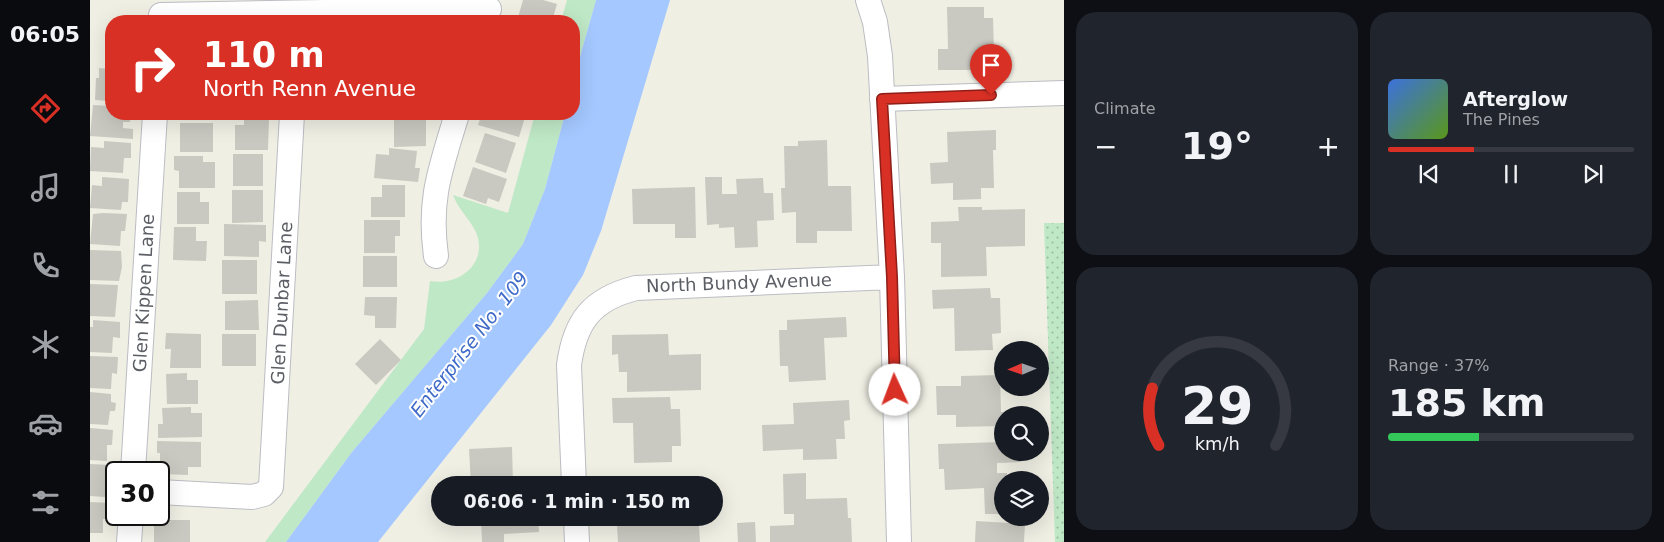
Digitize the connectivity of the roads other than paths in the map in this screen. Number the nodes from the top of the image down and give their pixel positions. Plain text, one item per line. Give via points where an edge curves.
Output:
1 (868, 0) edge
2 (489, 10) edge
3 (161, 12) edge
4 (243, 15) edge
5 (352, 15) edge
6 (1064, 92) edge
7 (882, 99) junction
8 (155, 120) edge
9 (292, 120) edge
10 (455, 120) edge
11 (436, 256) dead end
12 (892, 277) junction
13 (135, 461) edge
14 (574, 476) edge
15 (170, 493) edge
16 (130, 526) edge
17 (576, 526) edge
18 (129, 542) edge
19 (577, 542) edge
20 (899, 542) edge

1 - 7 street via 879,48
2 - 5 street
3 - 4 street
6 - 7 street
7 - 12 street
8 - 13 street, Glen Kippen Lane
9 - 15 street, Glen Dunbar Lane via 273,478 267,492 252,497
10 - 11 street via 434,194 432,213
12 - 14 street, North Bundy Avenue via 636,288 603,299 591,309 576,334 569,366
12 - 20 street
16 - 18 street
17 - 19 street

